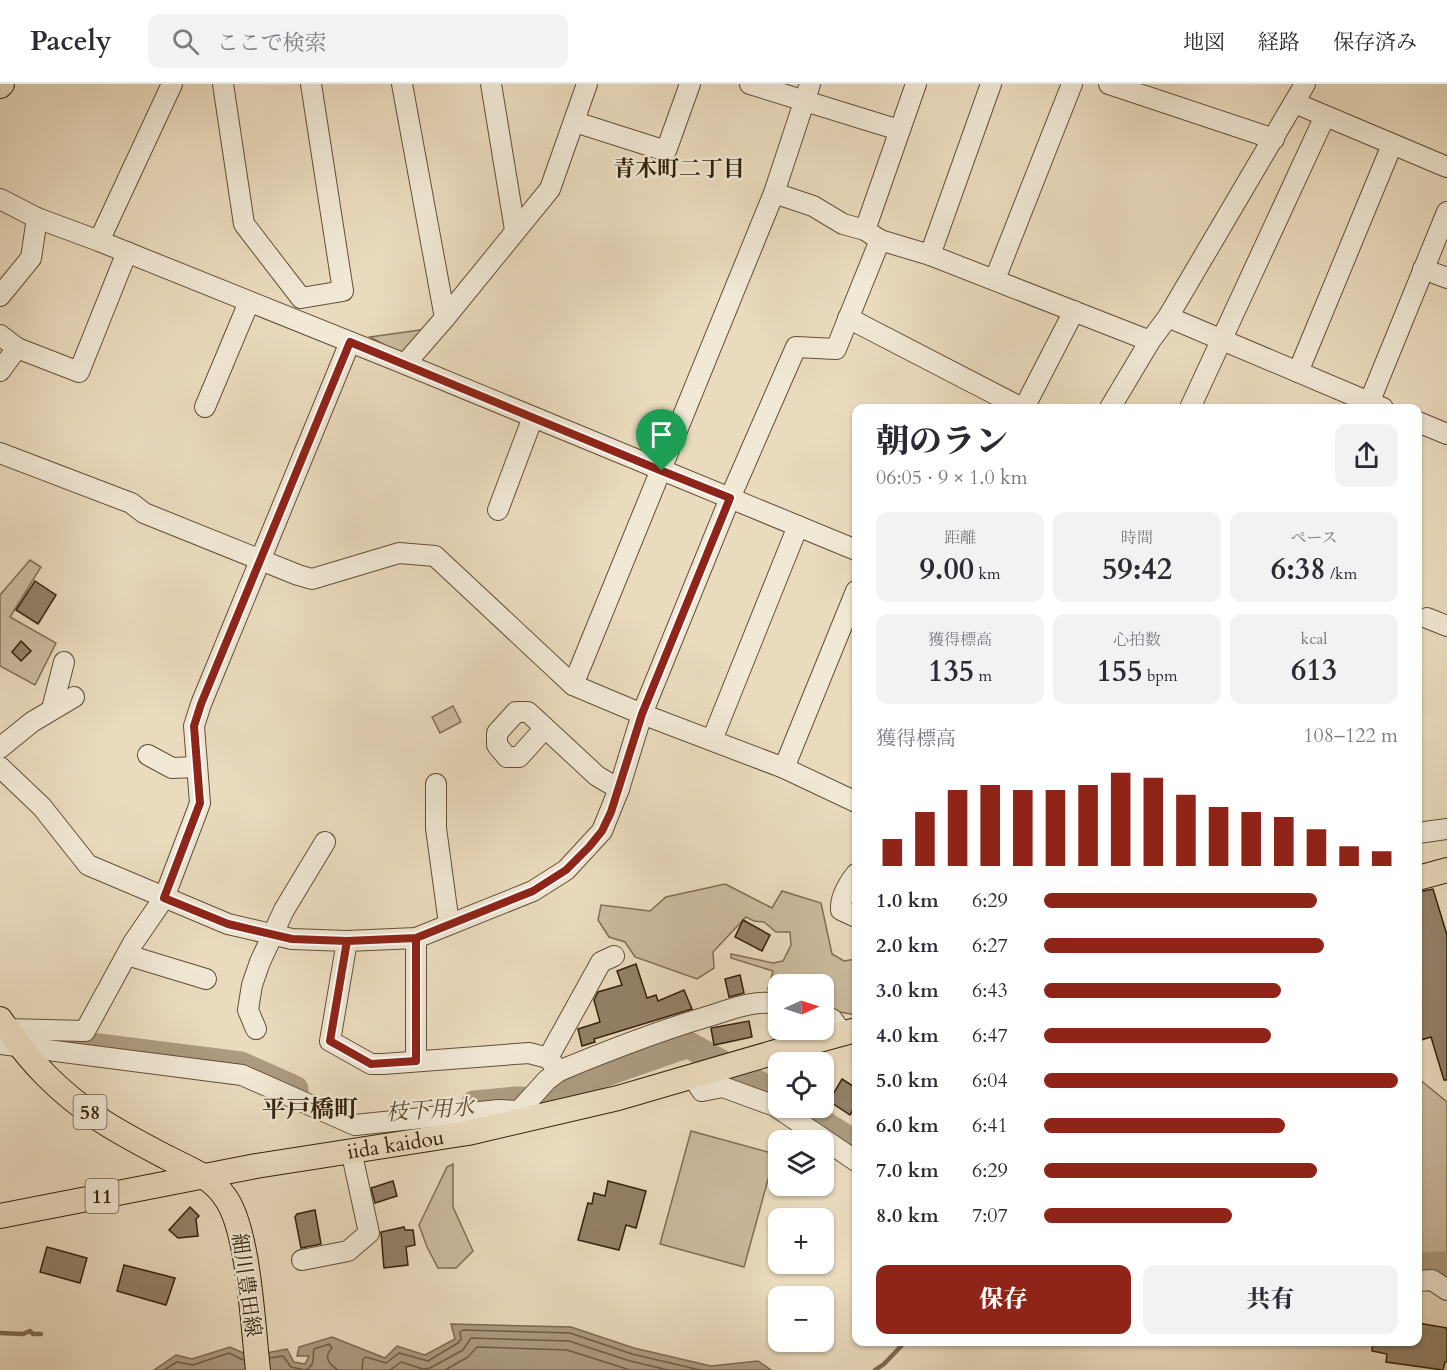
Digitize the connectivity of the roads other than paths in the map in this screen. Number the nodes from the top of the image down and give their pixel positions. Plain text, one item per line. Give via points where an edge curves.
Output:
1 (172, 84) edge
2 (223, 84) edge
3 (312, 84) edge
4 (402, 84) edge
5 (491, 84) edge
6 (587, 84) edge
7 (690, 84) edge
8 (750, 84) edge
9 (916, 84) edge
10 (991, 84) edge
11 (1072, 84) edge
12 (1109, 84) edge
13 (1298, 90) edge
14 (807, 93) edge
15 (1325, 116) junction
16 (575, 122) junction
17 (899, 130) junction
18 (1274, 139) junction
19 (1392, 145) junction
20 (1447, 167) edge
21 (774, 193) junction
22 (0, 200) edge
23 (1446, 214) edge
24 (37, 219) junction
25 (515, 230) junction
26 (872, 235) junction
27 (99, 241) junction
28 (127, 252) junction
29 (930, 255) junction
30 (1423, 269) junction
31 (995, 279) junction
32 (1447, 279) edge
33 (0, 296) edge
34 (301, 298) junction
35 (249, 302) junction
36 (1074, 311) junction
37 (289, 317) junction
38 (1168, 317) junction
39 (445, 318) junction
40 (848, 318) junction
41 (0, 335) edge
42 (1222, 340) junction
43 (1150, 341) junction
44 (350, 342) junction
45 (17, 348) junction
46 (405, 364) junction
47 (0, 371) edge
48 (1298, 372) junction
49 (1015, 404) edge
50 (1025, 404) edge
51 (1112, 404) edge
52 (1192, 404) edge
53 (1369, 404) edge
54 (1374, 404) edge
55 (205, 407) dead end
56 (533, 417) junction
57 (1422, 423) edge
58 (1446, 430) edge
59 (0, 453) edge
60 (662, 471) junction
61 (730, 498) junction
62 (498, 510) dead end
63 (798, 526) junction
64 (852, 548) edge
65 (260, 560) junction
66 (852, 601) edge
67 (1427, 618) dead end
68 (1447, 626) edge
69 (64, 662) dead end
70 (573, 685) junction
71 (74, 697) dead end
72 (52, 709) junction
73 (642, 714) junction
74 (545, 728) dead end
75 (712, 740) junction
76 (0, 748) edge
77 (148, 755) dead end
78 (0, 767) edge
79 (196, 767) junction
80 (784, 768) junction
81 (436, 784) dead end
82 (619, 789) junction
83 (852, 800) edge
84 (1446, 825) edge
85 (1422, 832) edge
86 (325, 842) dead end
87 (1447, 870) edge
88 (1422, 877) edge
89 (852, 880) edge
90 (164, 898) junction
91 (852, 915) edge
92 (449, 924) junction
93 (272, 934) junction
94 (416, 938) junction
95 (347, 941) junction
96 (127, 955) junction
97 (614, 956) dead end
98 (206, 979) dead end
99 (768, 1003) edge
100 (834, 1020) edge
101 (256, 1029) dead end
102 (850, 1032) edge
103 (6, 1034) edge
104 (416, 1061) junction
105 (553, 1065) junction
106 (697, 1076) junction
107 (521, 1113) junction
108 (351, 1150) junction
109 (852, 1158) edge
110 (205, 1176) junction
111 (0, 1216) edge
112 (302, 1260) dead end
113 (1422, 1281) edge
114 (1447, 1290) edge
115 (258, 1370) edge

1 - 27 street
2 - 34 street via 244,224
3 - 34 street via 344,291
4 - 39 street
5 - 25 street
6 - 16 street
7 - 16 street via 666,151
8 - 14 street
9 - 17 street
10 - 29 street
11 - 31 street
12 - 18 street
13 - 15 street
13 - 18 street
14 - 17 street
14 - 21 street
15 - 19 street
15 - 42 street
16 - 25 street via 550,189
17 - 26 street
18 - 38 street
19 - 20 street
19 - 48 street
21 - 26 street via 813,206
21 - 60 street
22 - 24 street
23 - 30 street
24 - 27 street
24 - 33 street via 31,258
25 - 39 street
26 - 29 street
26 - 40 street
27 - 28 street
28 - 35 street
28 - 45 street via 79,372
29 - 31 street
30 - 32 street
30 - 54 street
31 - 36 street
34 - 37 street
35 - 37 street
35 - 55 street
36 - 43 street
36 - 50 street
37 - 44 street
38 - 42 street
38 - 43 street
39 - 46 street
40 - 49 street
40 - 61 street via 836,349 796,347
41 - 45 street
42 - 48 street
42 - 52 street
43 - 51 street
44 - 46 street
44 - 65 street
45 - 47 street
46 - 56 street
48 - 53 street
56 - 60 street
56 - 62 street
57 - 58 street
59 - 65 street via 131,503 144,513
60 - 61 street
60 - 70 street
61 - 63 street
61 - 73 street
63 - 64 street
63 - 75 street
65 - 70 street via 312,579 399,553 435,556
65 - 79 street via 194,726
66 - 80 street
67 - 68 street
69 - 72 street
70 - 73 street
71 - 72 street
72 - 76 street
73 - 75 street
73 - 82 street
74 - 82 street via 597,776
75 - 80 street
77 - 79 street via 172,768
78 - 90 street via 42,807 88,865
79 - 90 street via 200,803
80 - 83 street
81 - 92 street via 436,828
82 - 92 street via 602,831 566,870 533,891
84 - 85 street
86 - 93 street
87 - 88 main road
89 - 91 street via 841,903 842,910
90 - 93 street via 228,924
90 - 96 street
92 - 94 street
93 - 95 street via 292,939
93 - 101 street via 252,985 248,1010
94 - 95 street
94 - 104 street
95 - 104 street via 330,1041 371,1064
96 - 98 street
96 - 103 street via 85,1031
97 - 105 street via 601,962
99 - 105 street via 750,1004
100 - 102 street
102 - 106 main road, iida kaidou / 11
103 - 107 street via 242,1075 355,1125 499,1110
103 - 110 main road, 58 via 55,1087 103,1121
104 - 105 street via 529,1053
105 - 107 street via 547,1080
106 - 107 main road, iida kaidou / 11
106 - 109 street via 702,1091 723,1087 775,1106
107 - 108 main road, iida kaidou / 11 via 447,1137
108 - 110 main road, iida kaidou / 11
108 - 112 street via 369,1233 348,1251
110 - 111 main road, iida kaidou / 11
110 - 115 main road, 細川豊田線 via 226,1197 240,1230
113 - 114 street via 1432,1280

